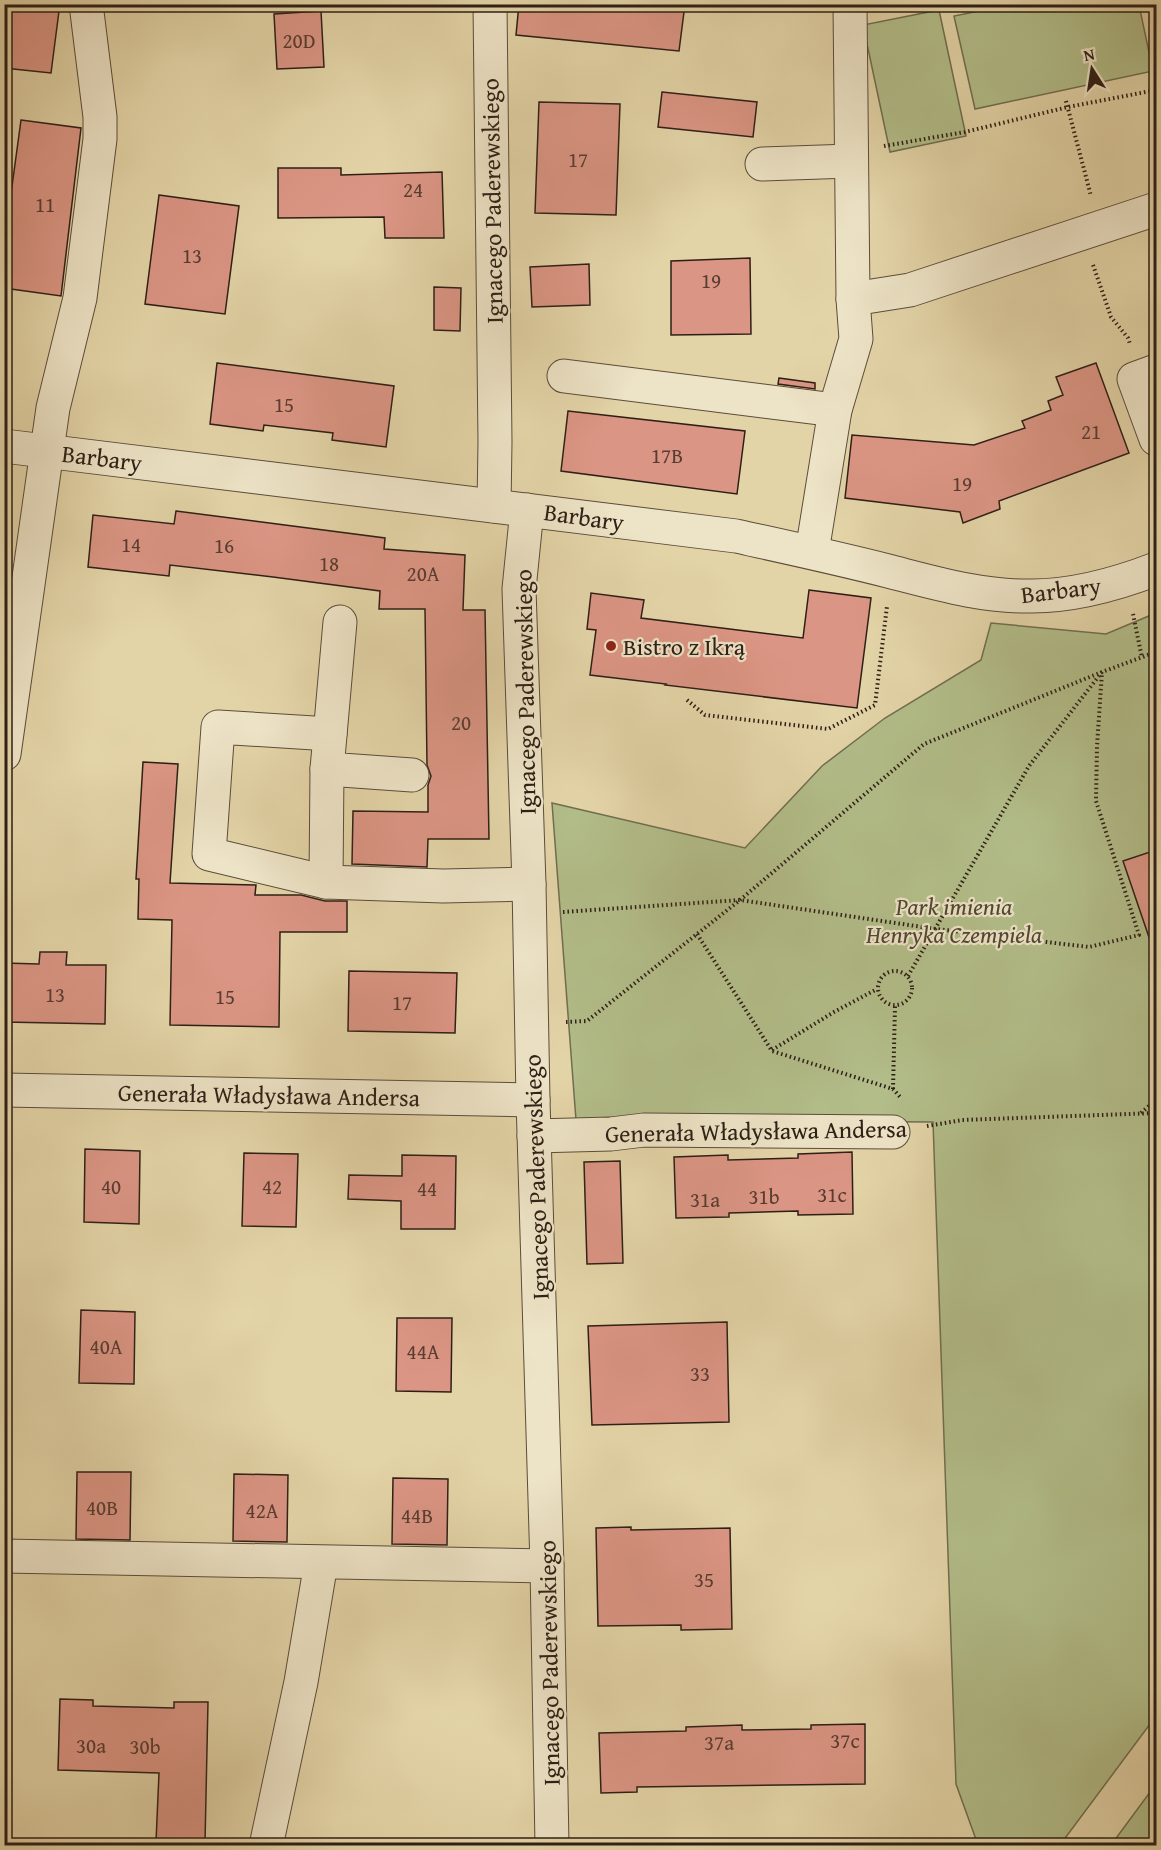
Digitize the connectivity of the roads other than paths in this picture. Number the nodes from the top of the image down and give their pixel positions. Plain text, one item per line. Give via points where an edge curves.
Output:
1 (86, 4) edge
2 (490, 4) edge
3 (850, 4) edge
4 (851, 161) junction
5 (762, 164) dead end
6 (1156, 209) edge
7 (853, 299) junction
8 (1156, 371) edge
9 (564, 376) dead end
10 (835, 410) junction
11 (1156, 439) edge
12 (4, 446) edge
13 (47, 452) junction
14 (494, 506) junction
15 (527, 510) junction
16 (812, 552) junction
17 (1156, 569) edge
18 (340, 622) dead end
19 (330, 734) junction
20 (4, 754) edge
21 (327, 769) junction
22 (412, 775) dead end
23 (326, 882) junction
24 (529, 884) junction
25 (4, 1090) edge
26 (533, 1100) junction
27 (900, 1118) road end
28 (534, 1136) junction
29 (4, 1556) edge
30 (321, 1563) junction
31 (548, 1566) junction
32 (266, 1845) edge
33 (552, 1845) edge

1 - 13 street via 100,140 80,298 53,408
2 - 14 street, Ignacego Paderewskiego
3 - 4 street
4 - 5 street
4 - 7 street
6 - 7 street via 910,290
7 - 10 street via 856,339
8 - 11 street via 1134,379
9 - 10 street
10 - 16 street
12 - 13 street, Barbary
13 - 14 street, Barbary
13 - 20 street
14 - 15 street, Barbary
15 - 16 street, Barbary via 735,536
15 - 24 street, Ignacego Paderewskiego via 519,589
16 - 17 street, Barbary via 972,592 1005,596 1067,594
18 - 19 street
19 - 21 street
19 - 23 street via 218,727 209,854
21 - 22 street
21 - 23 street
23 - 24 street
24 - 26 street, Ignacego Paderewskiego
25 - 26 street, Generała Władysława Andersa
26 - 28 street, Ignacego Paderewskiego
27 - 28 street, Generała Władysława Andersa
28 - 31 street, Ignacego Paderewskiego
29 - 30 street
30 - 31 street
30 - 32 street via 301,1682
31 - 33 street, Ignacego Paderewskiego

